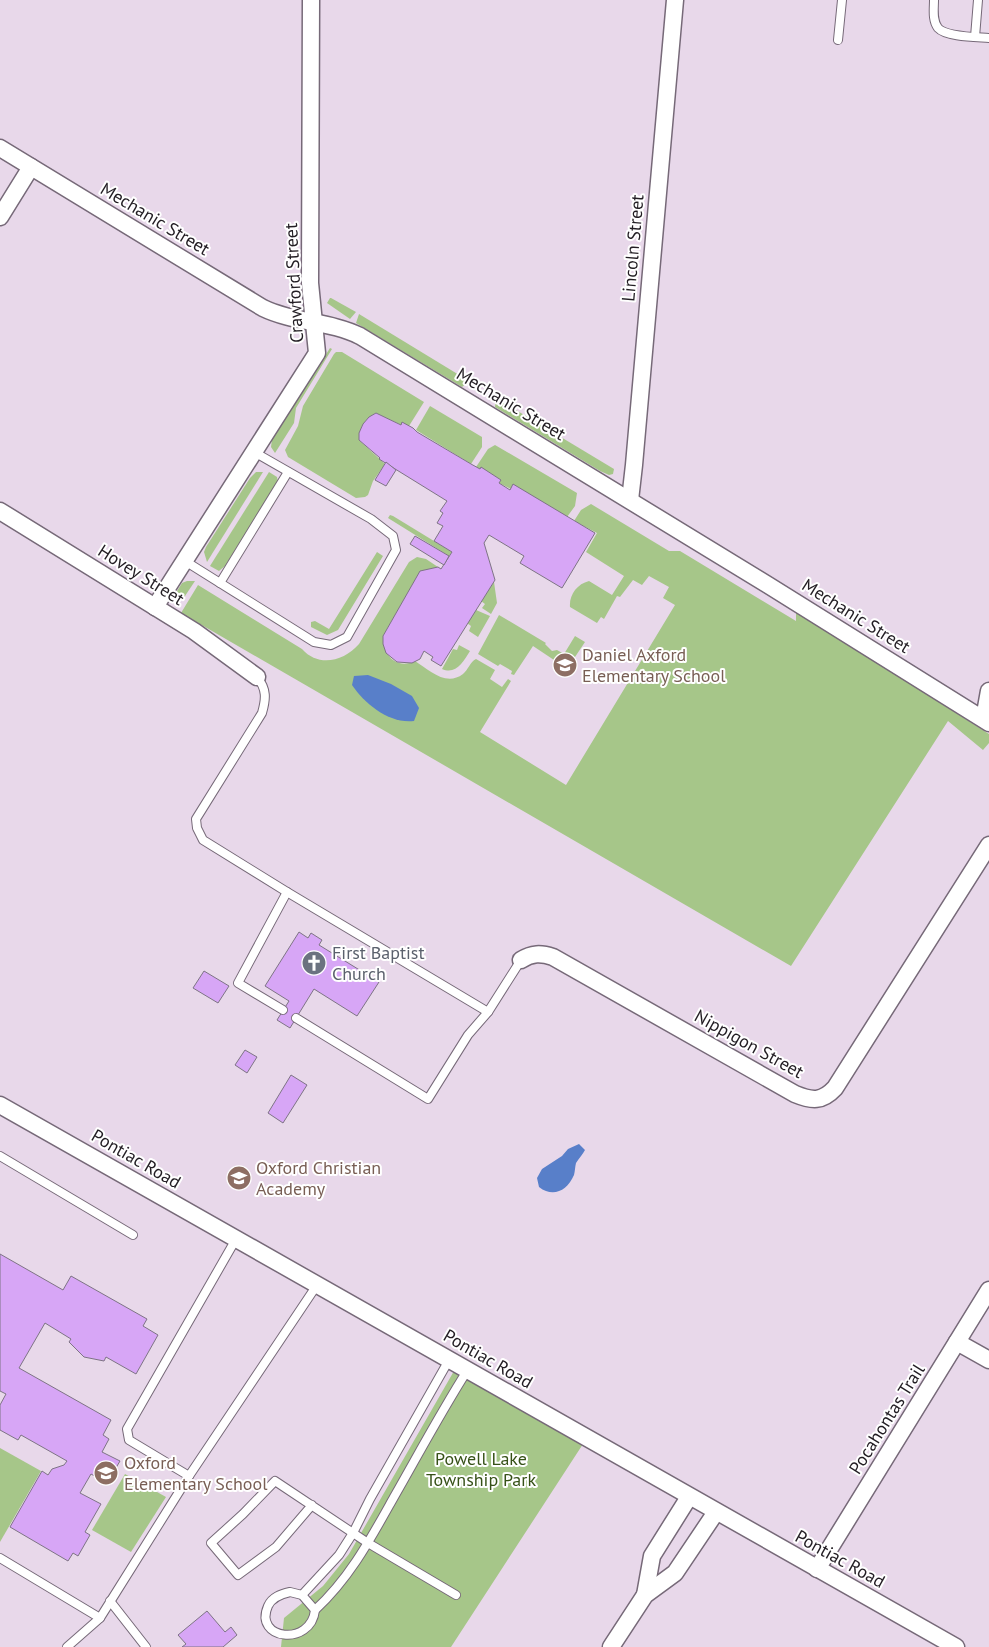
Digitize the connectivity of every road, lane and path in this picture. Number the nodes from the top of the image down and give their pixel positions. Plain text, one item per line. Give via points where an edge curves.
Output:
1 (310, 0) edge
2 (675, 0) edge
3 (842, 0) edge
4 (934, 0) edge
5 (978, 0) edge
6 (975, 37) junction
7 (989, 38) edge
8 (838, 40) dead end
9 (0, 148) edge
10 (31, 167) junction
11 (0, 217) edge
12 (314, 322) junction
13 (254, 452) junction
14 (288, 472) junction
15 (630, 500) junction
16 (0, 511) edge
17 (184, 561) junction
18 (220, 583) junction
19 (155, 607) junction
20 (257, 677) joint
21 (989, 691) edge
22 (986, 721) edge
23 (989, 845) edge
24 (287, 892) junction
25 (521, 960) joint
26 (283, 1010) dead end
27 (488, 1012) junction
28 (296, 1018) dead end
29 (0, 1105) edge
30 (0, 1156) edge
31 (133, 1235) dead end
32 (236, 1239) junction
33 (317, 1285) junction
34 (989, 1290) edge
35 (957, 1342) junction
36 (449, 1360) junction
37 (989, 1360) edge
38 (467, 1370) junction
39 (190, 1476) junction
40 (689, 1497) junction
41 (312, 1505) junction
42 (716, 1512) junction
43 (353, 1532) junction
44 (368, 1544) junction
45 (0, 1558) edge
46 (818, 1569) junction
47 (302, 1595) junction
48 (456, 1595) dead end
49 (645, 1595) junction
50 (110, 1601) junction
51 (315, 1610) junction
52 (100, 1618) junction
53 (66, 1647) edge
54 (146, 1647) edge
55 (611, 1647) edge
56 (956, 1647) edge

1 - 12 street, Crawford Street via 310,283
2 - 15 street, Lincoln Street
3 - 8 lane
4 - 6 lane via 933,17 938,28 949,34
5 - 6 lane
6 - 7 lane
9 - 10 street, Mechanic Street
10 - 11 street
10 - 12 street, Mechanic Street via 263,308 288,318
12 - 13 street, Crawford Street via 317,354
12 - 15 street, Mechanic Street via 360,336
13 - 14 lane
13 - 17 street, Crawford Street
14 - 18 lane
14 - 18 lane via 393,536 396,550 347,637 331,645 314,642
15 - 22 street, Mechanic Street
16 - 19 street, Hovey Street
17 - 18 lane
17 - 19 street, Crawford Street
19 - 20 street, Hovey Street
20 - 24 lane via 265,691 262,713 201,810 196,819 197,828 203,840
21 - 22 street
23 - 25 street, Nippigon Street via 835,1088 820,1099 795,1094 552,957 534,954
24 - 26 lane via 238,983
24 - 27 lane
25 - 27 lane
27 - 28 lane via 468,1035 428,1098
29 - 32 street, Pontiac Road
30 - 31 lane
32 - 33 street, Pontiac Road
32 - 39 lane via 127,1429 129,1440
33 - 36 street, Pontiac Road
33 - 39 lane
34 - 35 street, Pocahontas Trail
35 - 37 street
35 - 46 street, Pocahontas Trail
36 - 38 street, Pontiac Road
36 - 43 lane
38 - 40 street, Pontiac Road
38 - 44 lane
39 - 50 lane
40 - 42 street, Pontiac Road
40 - 49 street via 652,1556
41 - 41 lane via 275,1481 212,1543 238,1575 276,1547
41 - 43 lane
42 - 46 street, Pontiac Road
42 - 49 street via 675,1573
43 - 44 lane
43 - 47 lane via 339,1554
44 - 48 lane
44 - 51 lane via 330,1596
45 - 52 lane
46 - 56 street, Pontiac Road
47 - 51 lane
47 - 51 lane via 283,1593 270,1602 266,1616 269,1630 284,1640 300,1639 312,1627
49 - 55 street
50 - 52 lane
50 - 54 lane
52 - 53 lane

